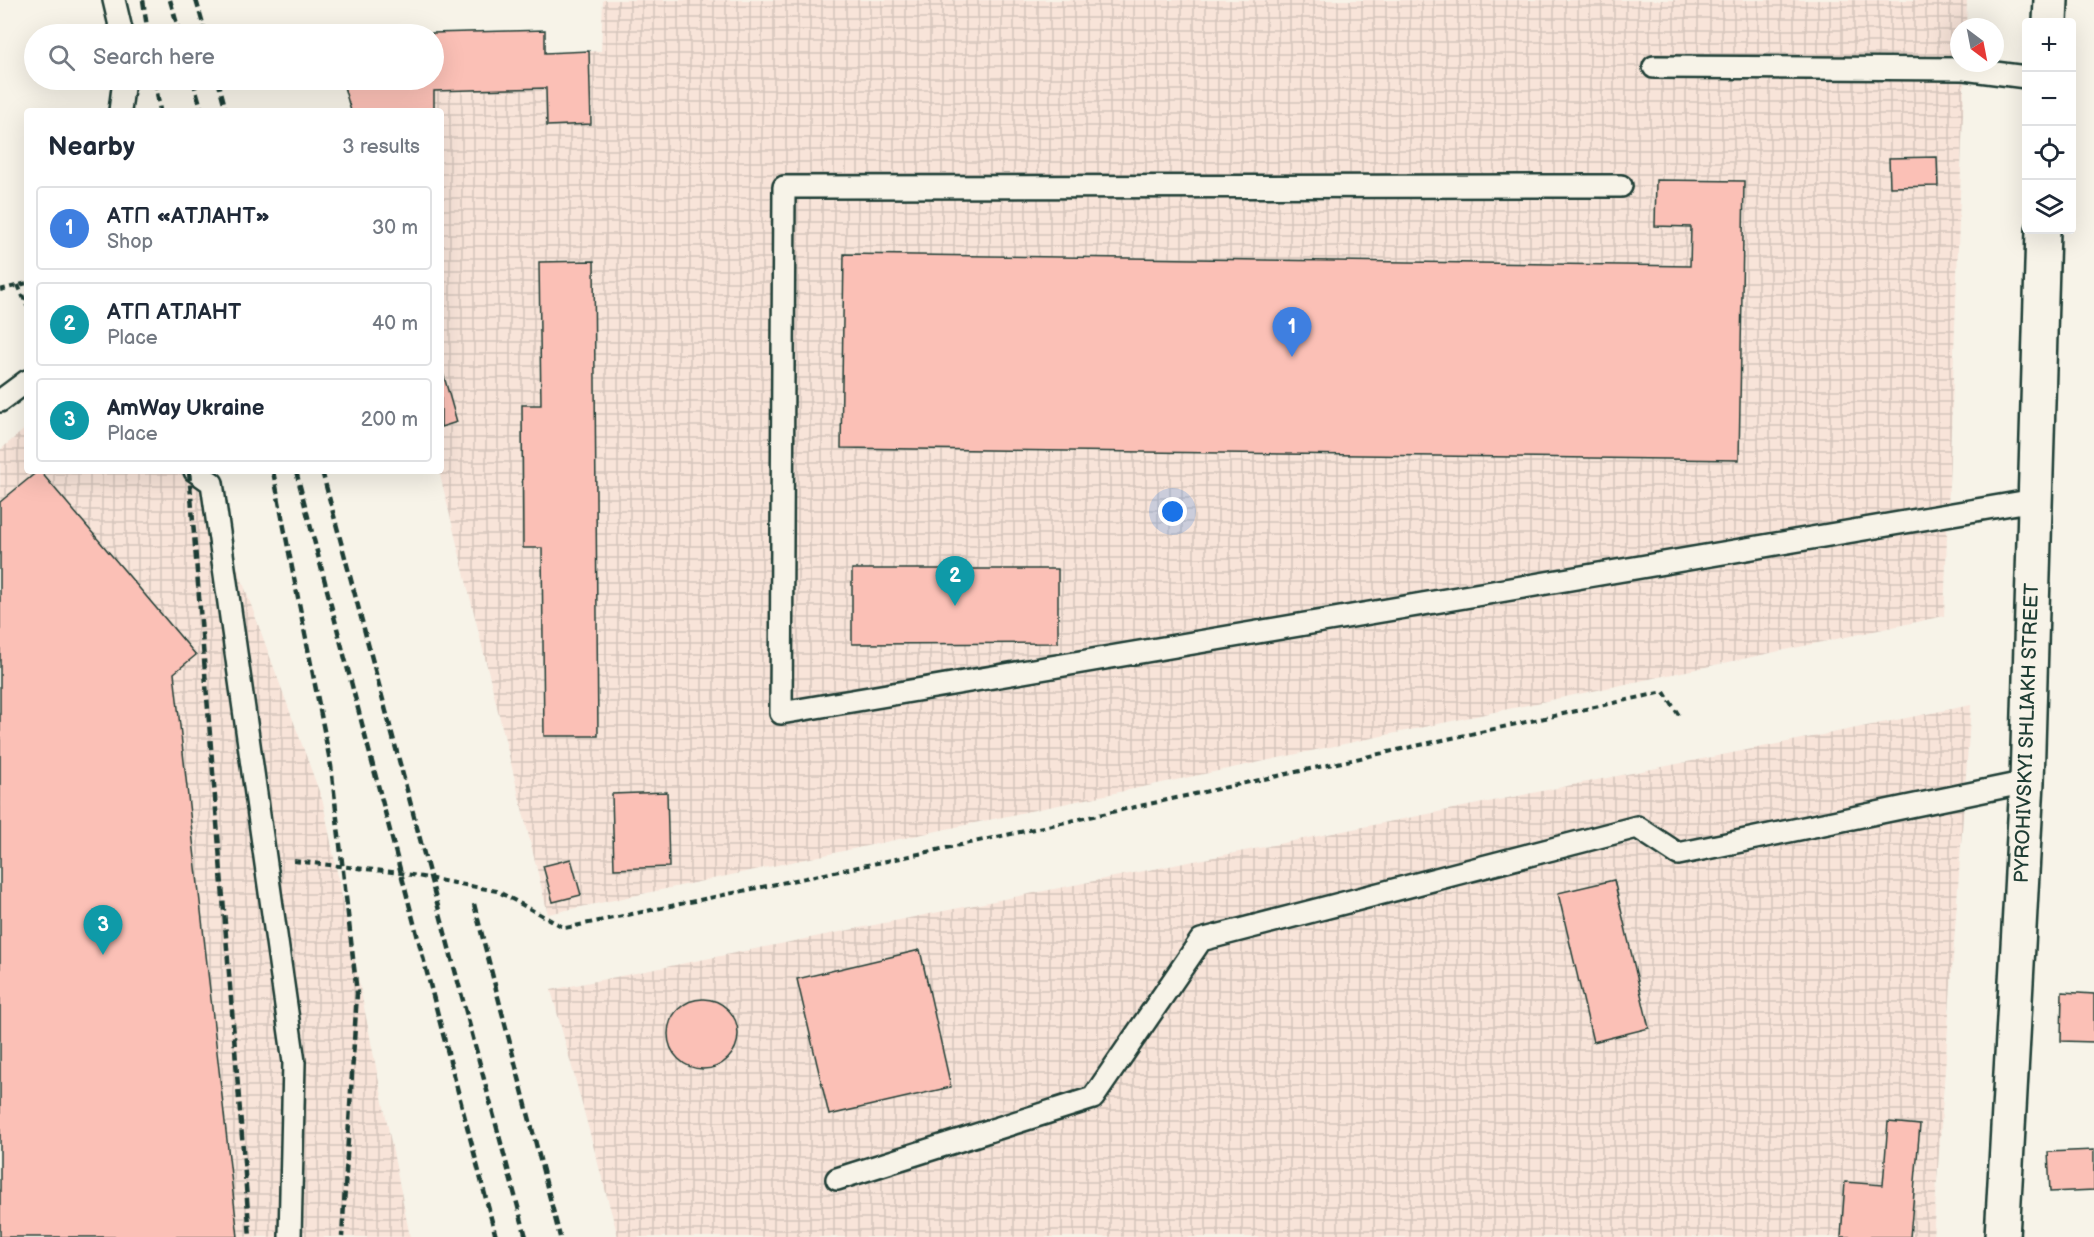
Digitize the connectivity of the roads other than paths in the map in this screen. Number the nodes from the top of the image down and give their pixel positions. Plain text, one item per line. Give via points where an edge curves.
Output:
1 (114, 0) edge
2 (2050, 0) edge
3 (2049, 18) edge
4 (120, 24) edge
5 (1654, 67) dead end
6 (2022, 76) edge
7 (123, 90) edge
8 (120, 108) edge
9 (1621, 186) dead end
10 (2043, 234) edge
11 (24, 383) edge
12 (0, 401) edge
13 (199, 474) edge
14 (2035, 500) junction
15 (2027, 782) junction
16 (837, 1179) dead end
17 (290, 1237) edge
18 (2002, 1237) edge

1 - 4 lane
2 - 3 street
5 - 6 lane via 1964,69
7 - 8 lane
9 - 14 lane via 784,187 782,713
10 - 14 street, PYROHIVSKYI SHLIAKH STREET
11 - 12 lane
13 - 17 lane via 212,483 294,1062
14 - 15 street, PYROHIVSKYI SHLIAKH STREET
15 - 16 lane via 1678,854 1637,827 1201,940 1094,1098
15 - 18 street, PYROHIVSKYI SHLIAKH STREET

